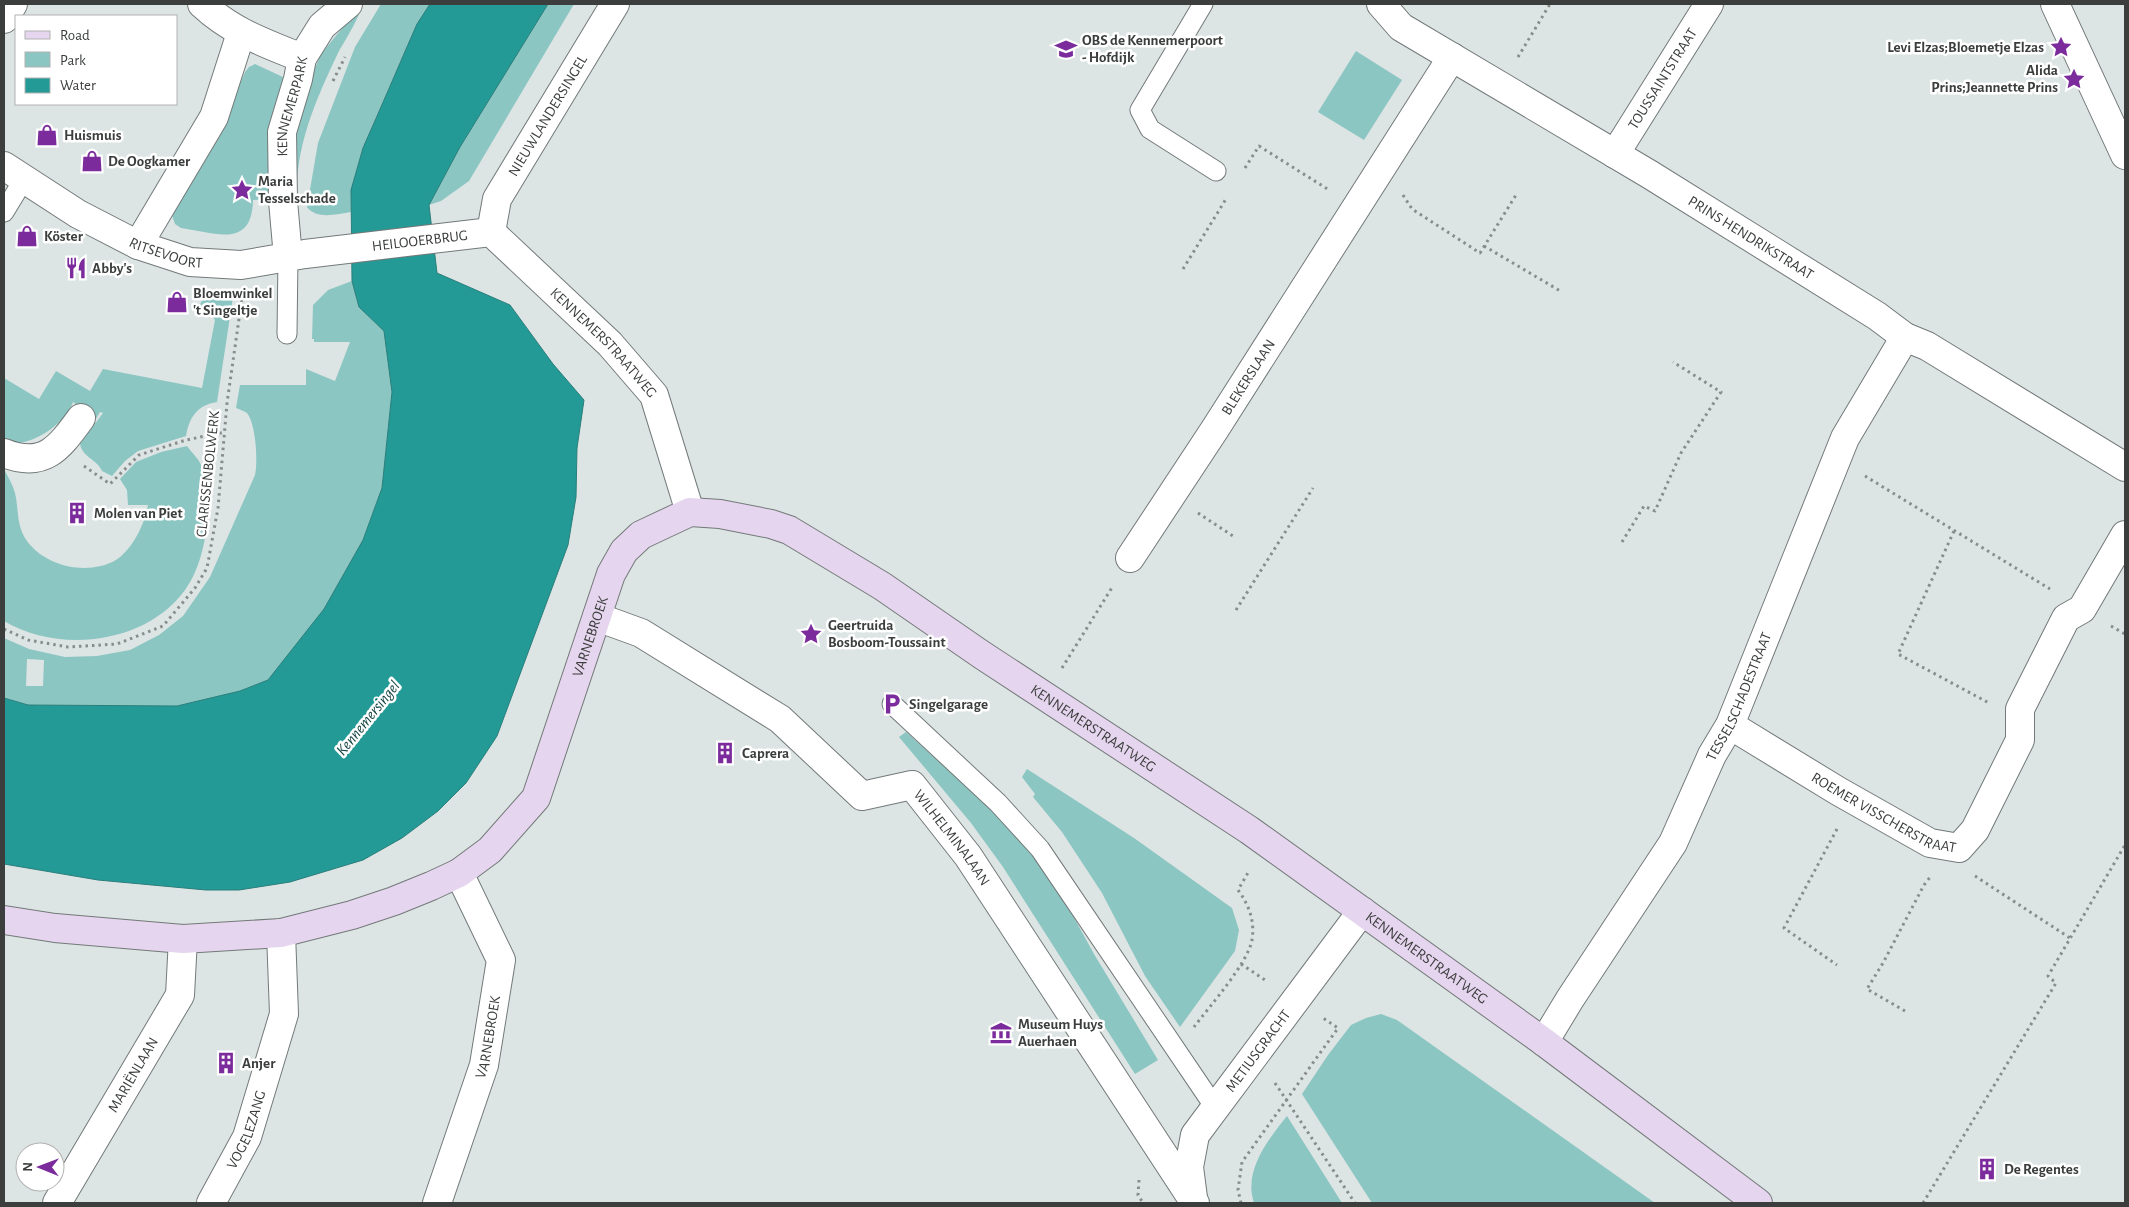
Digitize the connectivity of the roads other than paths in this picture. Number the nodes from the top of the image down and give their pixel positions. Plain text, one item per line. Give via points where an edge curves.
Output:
1 (14, 4) edge
2 (202, 4) edge
3 (348, 4) edge
4 (615, 4) edge
5 (1203, 4) edge
6 (1381, 4) edge
7 (1709, 4) edge
8 (2055, 4) edge
9 (4, 19) edge
10 (241, 33) junction
11 (1452, 57) junction
12 (302, 58) junction
13 (1615, 154) junction
14 (2125, 156) edge
15 (1216, 171) dead end
16 (14, 173) edge
17 (4, 212) edge
18 (491, 232) junction
19 (138, 245) junction
20 (349, 249) joint
21 (288, 257) junction
22 (287, 334) dead end
23 (1905, 337) junction
24 (81, 418) dead end
25 (4, 453) edge
26 (2125, 467) edge
27 (690, 512) junction
28 (2125, 535) edge
29 (1130, 558) road end
30 (597, 617) junction
31 (892, 704) dead end
32 (1730, 725) junction
33 (459, 873) junction
34 (1362, 911) junction
35 (4, 920) edge
36 (281, 933) junction
37 (182, 939) junction
38 (1544, 1042) junction
39 (1216, 1109) junction
40 (57, 1203) edge
41 (211, 1203) edge
42 (437, 1203) edge
43 (1194, 1203) edge
44 (1758, 1203) edge

1 - 9 street
2 - 10 street
3 - 12 street, KENNEMERPARK via 322,26
4 - 18 street, NIEUWLANDERSINGEL via 497,199
5 - 15 lane via 1140,110 1150,129
6 - 11 street, PRINS HENDRIKSTRAAT via 1401,27
7 - 13 street, TOUSSAINTSTRAAT
8 - 14 street
10 - 12 street
10 - 19 street via 214,117
11 - 13 street, PRINS HENDRIKSTRAAT
11 - 29 street, BLEKERSLAAN
12 - 21 street, KENNEMERPARK via 282,132
13 - 23 street, PRINS HENDRIKSTRAAT via 1877,316
16 - 17 lane
16 - 19 street, RITSEVOORT via 78,214
18 - 20 street, HEILOOERBRUG
18 - 27 street, KENNEMERSTRAATWEG via 610,344 654,395
19 - 21 street, RITSEVOORT via 190,262 241,265
20 - 21 street, RITSEVOORT
21 - 22 lane
23 - 26 street, PRINS HENDRIKSTRAAT via 1927,346
23 - 32 street, TESSELSCHADESTRAAT via 1845,438
24 - 25 street via 64,441 33,460
27 - 30 main road, VARNEBROEK via 641,535 624,551 611,574
27 - 34 main road, KENNEMERSTRAATWEG via 720,514 789,530 882,586 1266,842
28 - 32 street, ROEMER VISSCHERSTRAAT via 2082,608 2066,618 2020,709 2020,740 1962,859 1851,799
30 - 33 main road, VARNEBROEK via 536,798 490,850
30 - 43 street, WILHELMINALAAN via 641,633 780,718 862,796 912,785 968,856
31 - 39 lane via 998,803 1040,849
32 - 38 street, TESSELSCHADESTRAAT via 1712,755 1673,843
33 - 36 main road via 394,901
33 - 42 street, VARNEBROEK via 501,960 484,1065
34 - 38 main road, KENNEMERSTRAATWEG
34 - 39 street, METIUSGRACHT
35 - 37 main road via 55,928
36 - 37 main road
36 - 41 street, VOGELEZANG via 284,1014 248,1137
37 - 40 street, MARIËNLAAN via 180,995
38 - 44 main road, KENNEMERSTRAATWEG
39 - 43 street, METIUSGRACHT via 1195,1135 1189,1167

